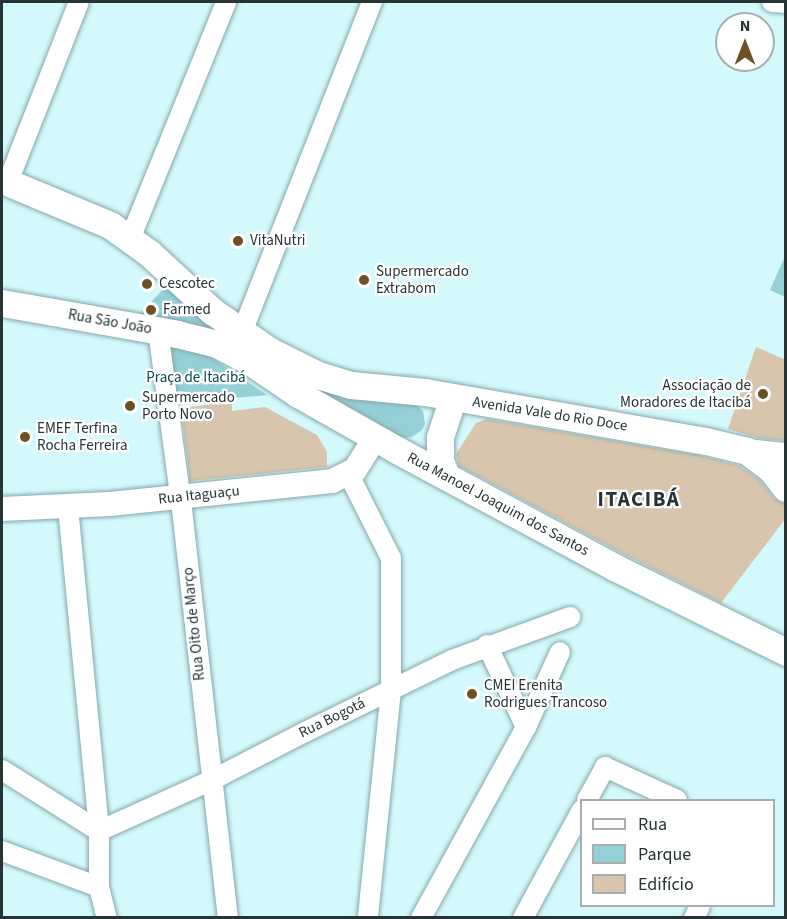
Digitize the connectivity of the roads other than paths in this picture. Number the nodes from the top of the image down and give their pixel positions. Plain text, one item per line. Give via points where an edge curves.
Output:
1 (79, 2) edge
2 (226, 2) edge
3 (372, 2) edge
4 (772, 2) edge
5 (786, 3) edge
6 (5, 181) edge
7 (130, 238) junction
8 (2, 303) edge
9 (158, 330) junction
10 (242, 332) junction
11 (217, 344) joint
12 (441, 396) junction
13 (386, 444) junction
14 (747, 451) junction
15 (786, 455) edge
16 (349, 475) junction
17 (446, 475) junction
18 (786, 488) edge
19 (180, 496) junction
20 (68, 507) junction
21 (2, 509) edge
22 (570, 617) dead end
23 (487, 645) junction
24 (560, 652) dead end
25 (786, 652) edge
26 (391, 690) junction
27 (526, 727) junction
28 (2, 770) edge
29 (210, 782) junction
30 (588, 799) edge
31 (673, 799) edge
32 (580, 814) edge
33 (99, 831) junction
34 (2, 851) edge
35 (99, 887) junction
36 (107, 918) edge
37 (228, 918) edge
38 (368, 918) edge
39 (421, 918) edge
40 (523, 918) edge

1 - 6 street
2 - 7 street
3 - 10 street
4 - 5 street
6 - 7 main road via 91,215
7 - 10 main road via 212,311
8 - 9 main road, Rua São João
9 - 11 main road, Rua São João
9 - 19 street, Rua Oito de Março
10 - 12 main road, Avenida Vale do Rio Doce via 285,360 318,375 351,385
11 - 13 main road, Rua Manoel Joaquim dos Santos
12 - 13 main road via 429,429 419,440
12 - 14 main road, Avenida Vale do Rio Doce via 685,436
12 - 17 main road via 440,461
13 - 16 street
13 - 17 main road, Rua Manoel Joaquim dos Santos
14 - 15 street, Avenida Vale do Rio Doce
14 - 18 main road, Avenida Vale do Rio Doce via 771,469
16 - 19 street, Rua Itaguaçu via 332,481
16 - 26 street via 392,558
17 - 25 main road, Rua Manoel Joaquim dos Santos via 616,568
19 - 20 street, Rua Itaguaçu
19 - 29 street, Rua Oito de Março
20 - 21 street, Rua Itaguaçu
20 - 33 street
22 - 23 street, Rua Bogotá
23 - 26 street, Rua Bogotá
23 - 27 street
24 - 27 street
26 - 29 street, Rua Bogotá
26 - 38 street
27 - 39 street
28 - 33 street
29 - 33 street, Rua Bogotá
29 - 37 street, Rua Oito de Março
30 - 31 street via 605,767
32 - 40 street
33 - 35 street
34 - 35 street
35 - 36 street

